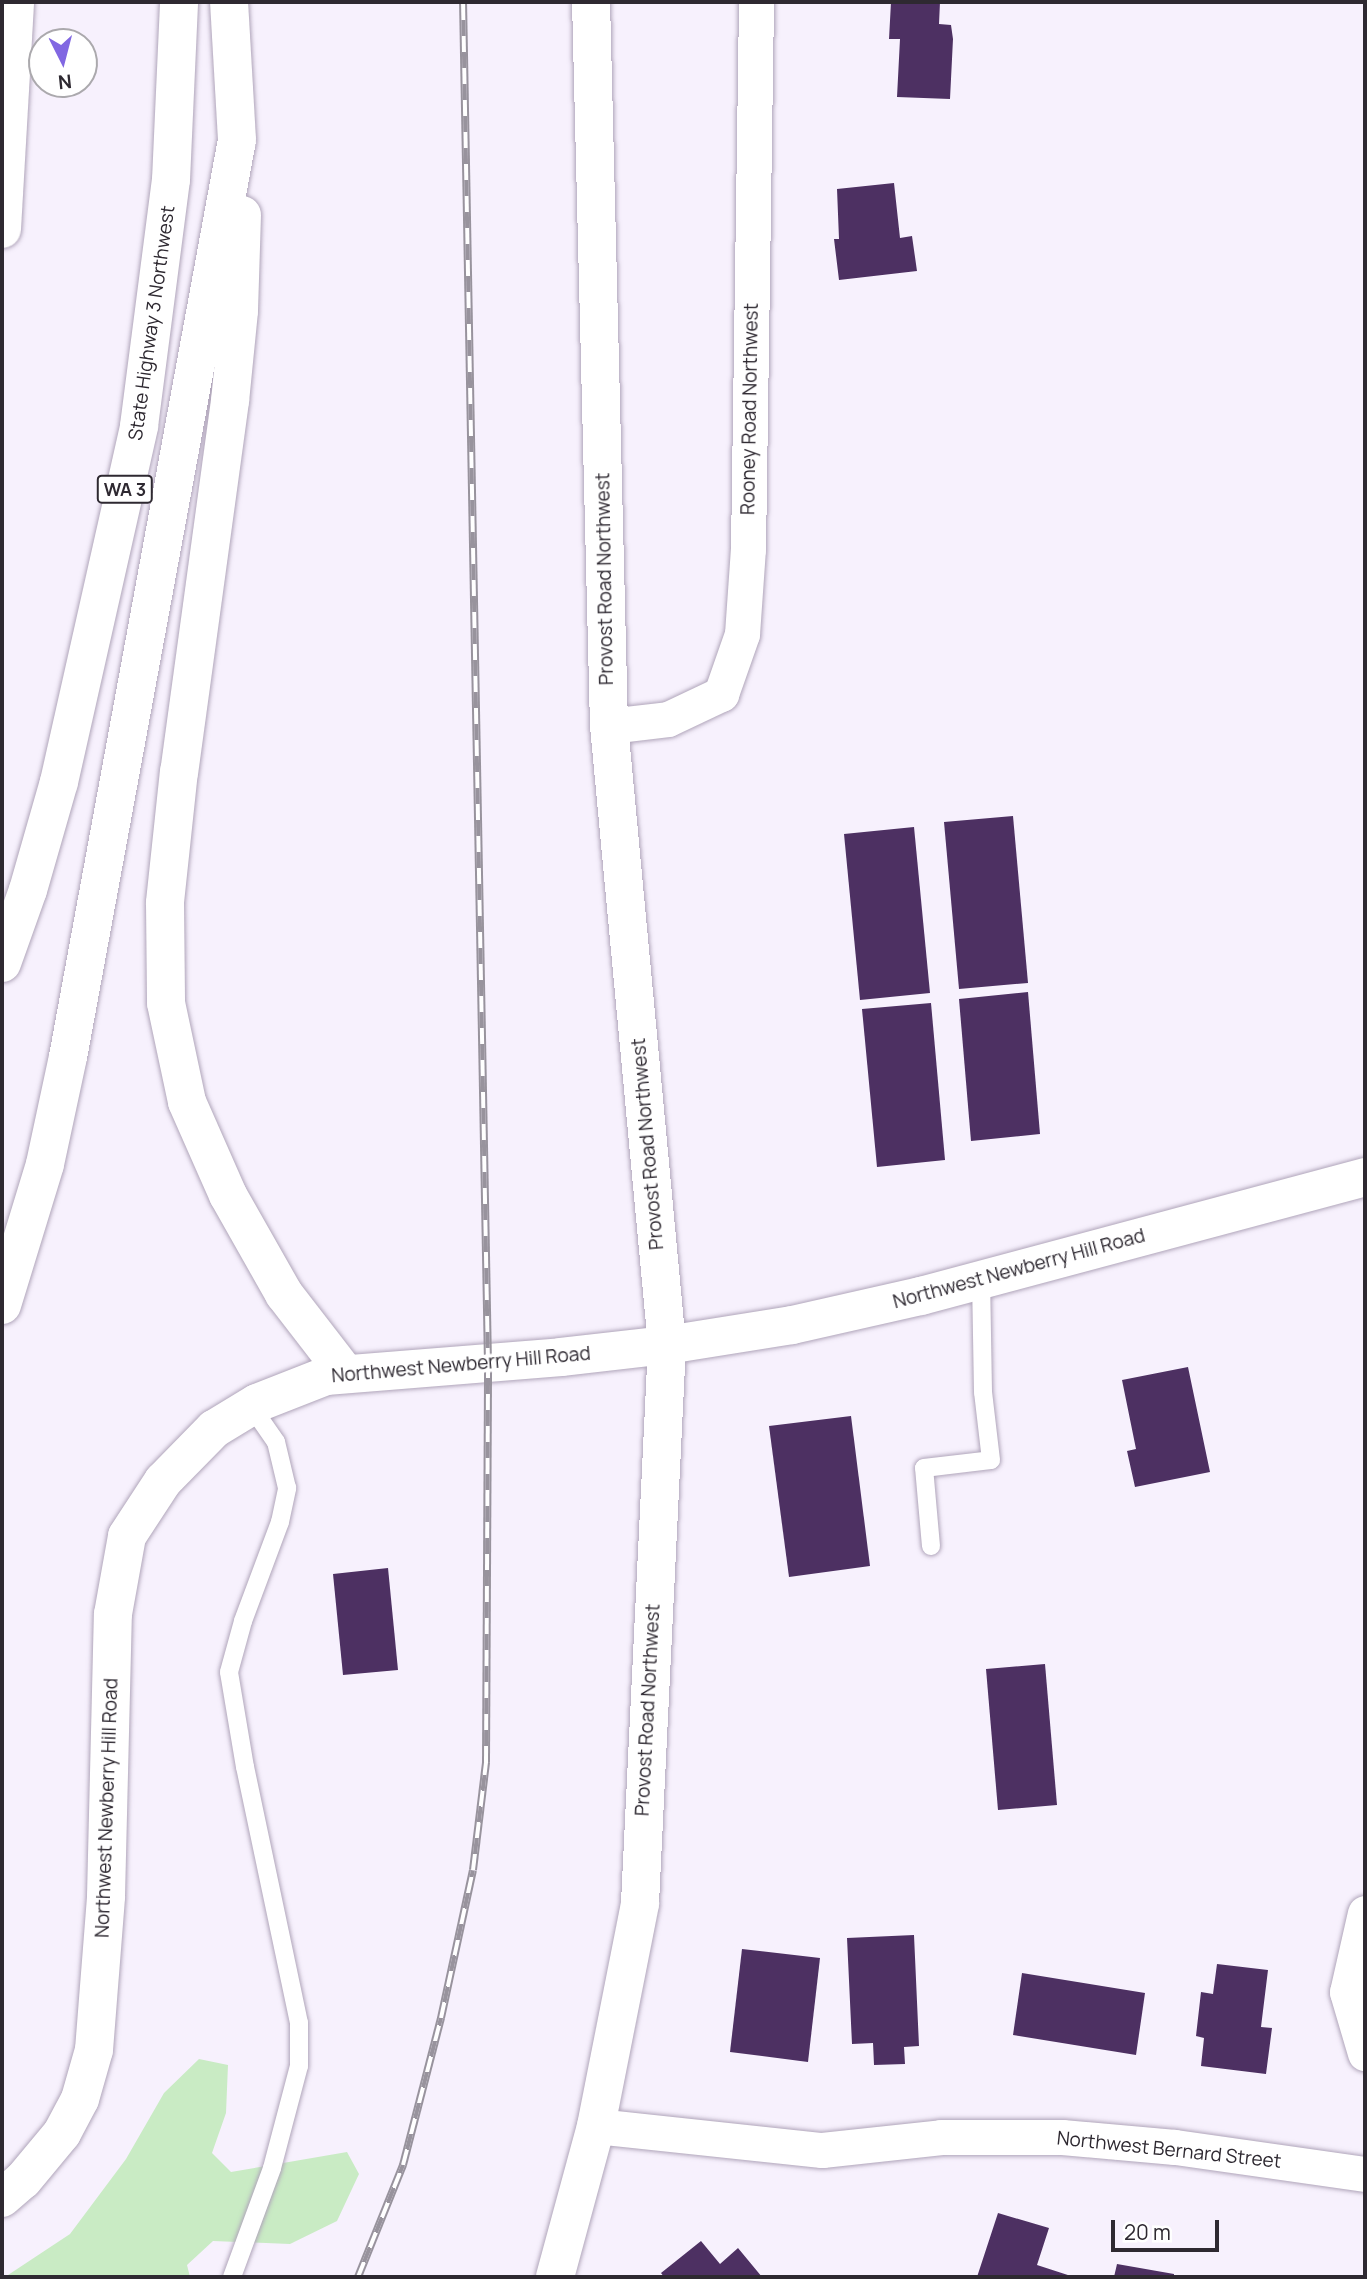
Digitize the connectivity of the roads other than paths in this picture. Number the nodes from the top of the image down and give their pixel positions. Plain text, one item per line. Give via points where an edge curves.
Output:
1 (15, 2) edge
2 (179, 2) edge
3 (229, 2) edge
4 (591, 2) edge
5 (756, 2) edge
6 (237, 140) junction
7 (2, 229) edge
8 (609, 726) junction
9 (2, 963) edge
10 (1365, 1177) edge
11 (981, 1280) junction
12 (2, 1305) edge
13 (667, 1345) junction
14 (345, 1373) junction
15 (251, 1406) junction
16 (931, 1546) dead end
17 (1365, 1913) edge
18 (1365, 2053) edge
19 (596, 2126) junction
20 (1365, 2174) edge
21 (2, 2198) edge
22 (232, 2277) edge
23 (555, 2277) edge

1 - 7 main road
2 - 9 main road, State Highway 3 Northwest / WA 3 via 171,180 139,426 59,782
3 - 6 main road
4 - 8 main road, Provost Road Northwest
5 - 8 street, Rooney Road Northwest via 748,549 742,635 721,694 668,719
6 - 12 main road via 68,1057 45,1164
6 - 14 main road via 242,229 239,311 165,903 166,1003 187,1102 228,1195 284,1294
8 - 13 main road, Provost Road Northwest
10 - 11 main road, Northwest Newberry Hill Road
11 - 13 main road, Northwest Newberry Hill Road via 853,1312
11 - 16 lane via 983,1392 991,1460 924,1468
13 - 14 main road, Northwest Newberry Hill Road
13 - 19 main road, Provost Road Northwest via 640,1903
14 - 15 main road, Northwest Newberry Hill Road via 311,1381
15 - 21 main road, Northwest Newberry Hill Road via 214,1429 178,1462 142,1508 127,1536 113,1614 106,1896 94,2050 80,2099 62,2133
15 - 22 lane via 276,1442 287,1488 280,1522 229,1672 299,2023 299,2066 272,2168
17 - 18 street via 1347,1992
19 - 20 street, Northwest Bernard Street via 822,2150 941,2137 1062,2137 1175,2147
19 - 23 main road, Provost Road Northwest

